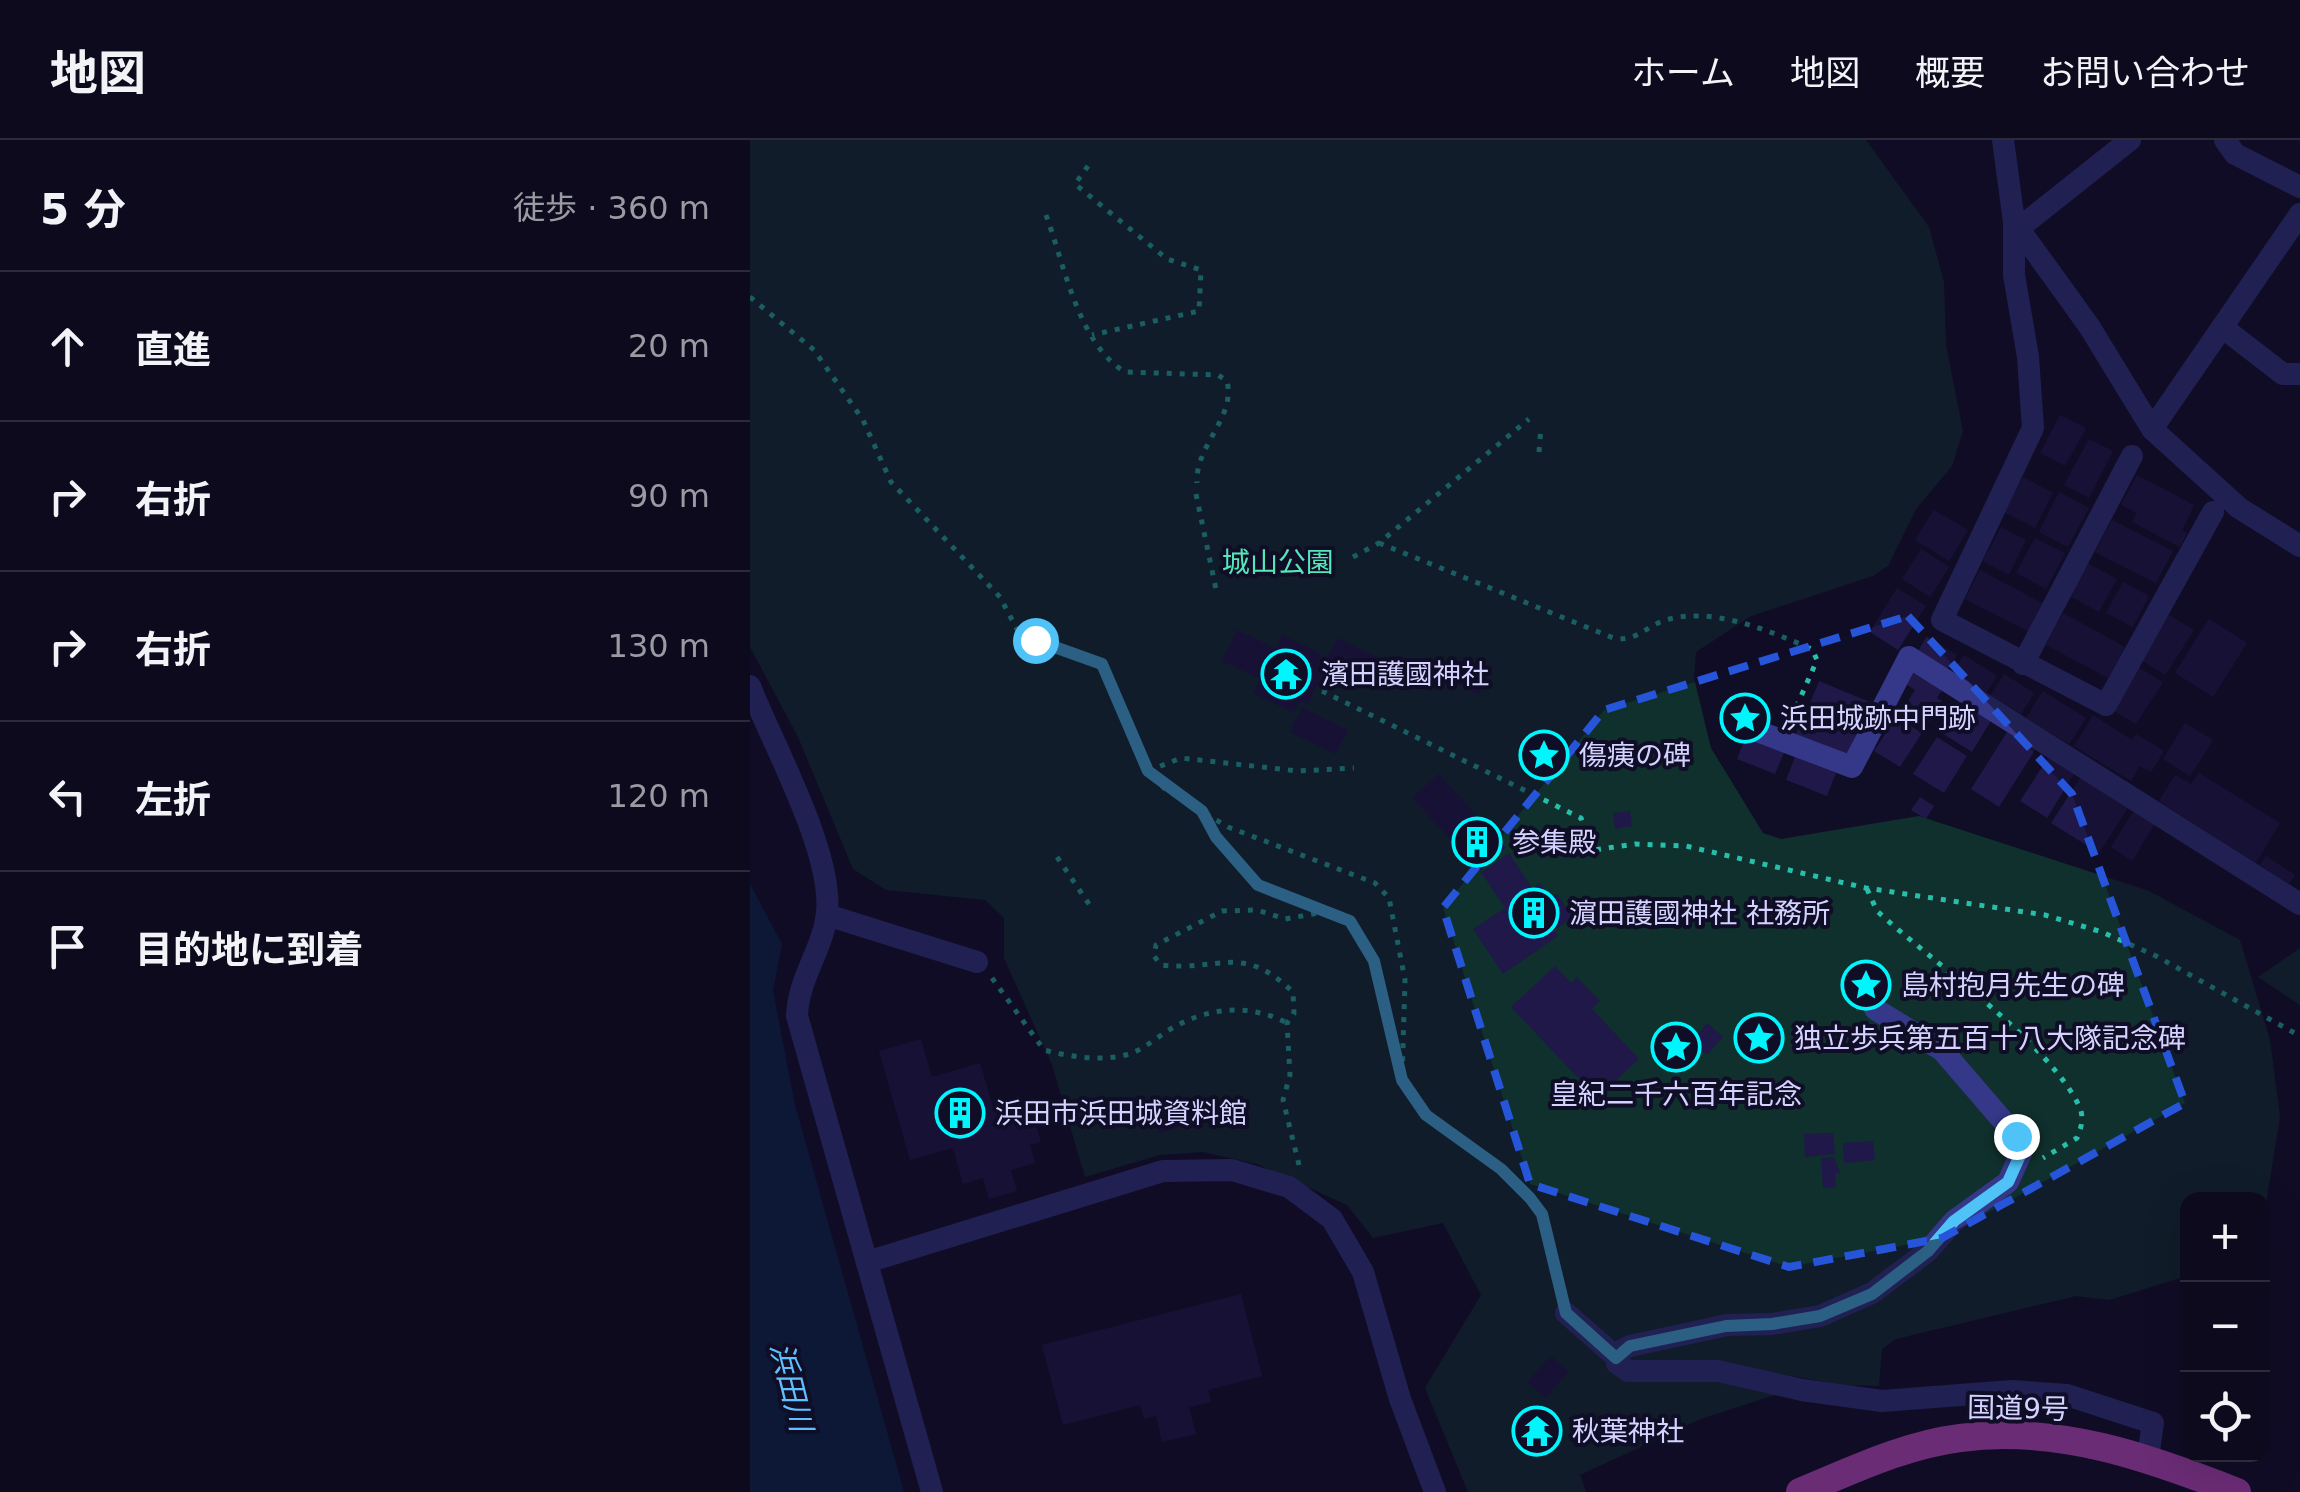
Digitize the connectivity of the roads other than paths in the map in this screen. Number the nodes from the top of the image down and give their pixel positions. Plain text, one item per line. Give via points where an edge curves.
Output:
1 (2004, 140) edge
2 (2130, 140) edge
3 (2225, 140) edge
4 (2300, 187) edge
5 (2300, 214) edge
6 (2014, 222) junction
7 (2222, 327) junction
8 (2300, 374) edge
9 (2152, 429) junction
10 (2132, 456) dead end
11 (2212, 512) dead end
12 (2300, 546) edge
13 (2023, 664) junction
14 (750, 686) edge
15 (1744, 726) dead end
16 (2300, 904) edge
17 (828, 915) junction
18 (978, 962) road end
19 (1875, 1009) dead end
20 (866, 1262) junction
21 (1566, 1313) road end
22 (1616, 1358) junction
23 (2148, 1457) junction
24 (932, 1492) edge
25 (1436, 1492) edge
26 (1800, 1492) edge
27 (2236, 1492) edge

1 - 6 street
2 - 6 street via 2028,221
3 - 4 street via 2236,154
5 - 7 street
6 - 9 street
6 - 13 street via 2033,428 1942,620
7 - 8 street via 2283,374
7 - 9 street
9 - 12 street via 2239,508
10 - 13 street
11 - 13 street via 2106,706
14 - 17 street via 822,859
15 - 16 street via 1852,767 1909,656
17 - 18 street
17 - 20 street via 797,1016
19 - 22 street via 1942,1050 2016,1136 2020,1160 2008,1182 1872,1294 1820,1316 1726,1326 1630,1346
20 - 24 street
20 - 25 street via 1164,1171 1261,1176 1306,1198 1344,1235 1363,1272
21 - 22 street
22 - 23 street via 1628,1372 1708,1370 1882,1401 2012,1391 2067,1396 2153,1423
23 - 26 highway, 国道9号 via 2076,1441 1960,1437
23 - 27 highway, 国道9号

